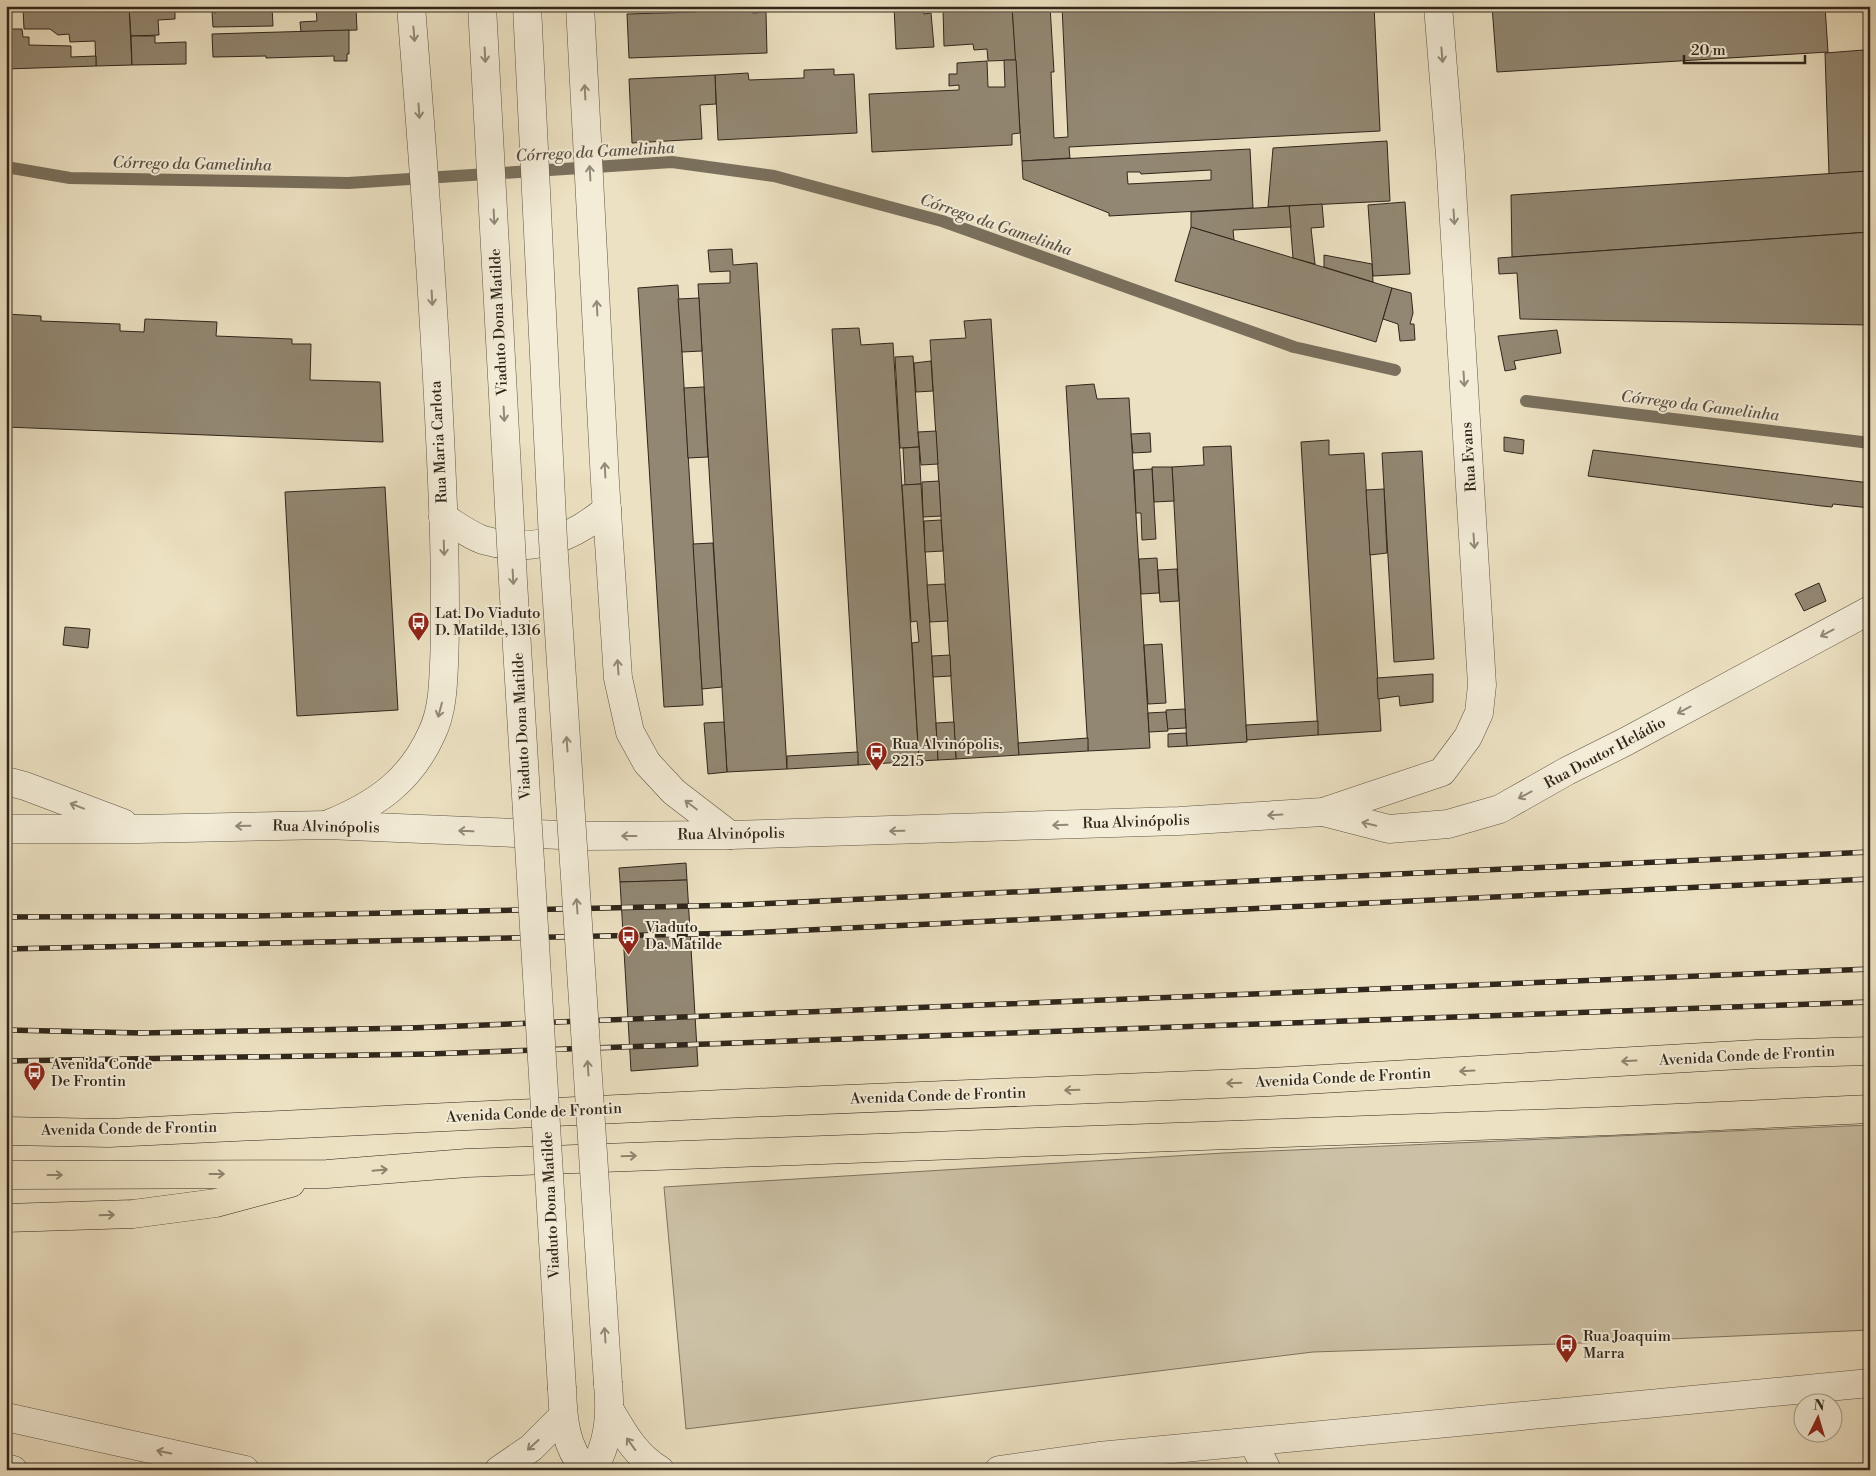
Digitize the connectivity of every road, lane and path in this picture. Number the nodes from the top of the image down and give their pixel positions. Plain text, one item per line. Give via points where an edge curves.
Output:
1 (412, 6) edge
2 (482, 6) edge
3 (528, 6) edge
4 (580, 6) edge
5 (1438, 6) edge
6 (607, 509) junction
7 (443, 517) junction
8 (1870, 610) edge
9 (6, 781) edge
10 (1323, 812) junction
11 (327, 825) junction
12 (6, 829) edge
13 (138, 829) junction
14 (730, 835) junction
15 (1870, 1051) edge
16 (1870, 1109) edge
17 (6, 1131) edge
18 (327, 1174) junction
19 (6, 1175) edge
20 (6, 1218) edge
21 (1870, 1383) edge
22 (609, 1397) junction
23 (563, 1416) junction
24 (6, 1417) edge
25 (1253, 1442) junction
26 (1098, 1463) edge
27 (6, 1468) edge
28 (13, 1470) edge
29 (245, 1470) edge
30 (500, 1470) edge
31 (586, 1470) edge
32 (593, 1470) edge
33 (660, 1470) edge
34 (999, 1470) edge
35 (1267, 1470) edge

1 -> 7 street, Rua Maria Carlota
2 -> 23 street, Viaduto Dona Matilde, bridge
22 -> 3 street, bridge via 554,540
6 -> 4 street
5 -> 10 street, Rua Evans via 1480,628 1482,686 1479,713 1468,737 1442,772
6 - 7 street via 571,534 528,546 482,540
14 -> 6 street via 674,792 648,763 630,732 618,678
7 -> 11 street, Rua Maria Carlota via 446,614 442,704 433,732 416,763 402,780 378,800
8 -> 10 street, Rua Doutor Heládio via 1500,809 1448,824 1389,829
13 -> 9 street, Rua Alvinópolis
10 -> 14 street, Rua Alvinópolis via 1179,821
11 -> 13 street, Rua Alvinópolis
14 -> 11 street, Rua Alvinópolis via 584,836
12 - 13 street, Rua Alvinópolis
15 -> 17 highway, Avenida Conde de Frontin via 1269,1082 119,1132
18 -> 16 highway via 467,1163
19 -> 18 highway
20 -> 18 highway via 133,1214 216,1203
21 - 25 street
22 - 32 street via 608,1432
33 -> 22 street via 632,1446
23 -> 30 street via 531,1448
23 - 31 street via 570,1445
29 -> 24 street
25 - 26 street
25 - 35 street
26 - 34 street
27 - 28 street

